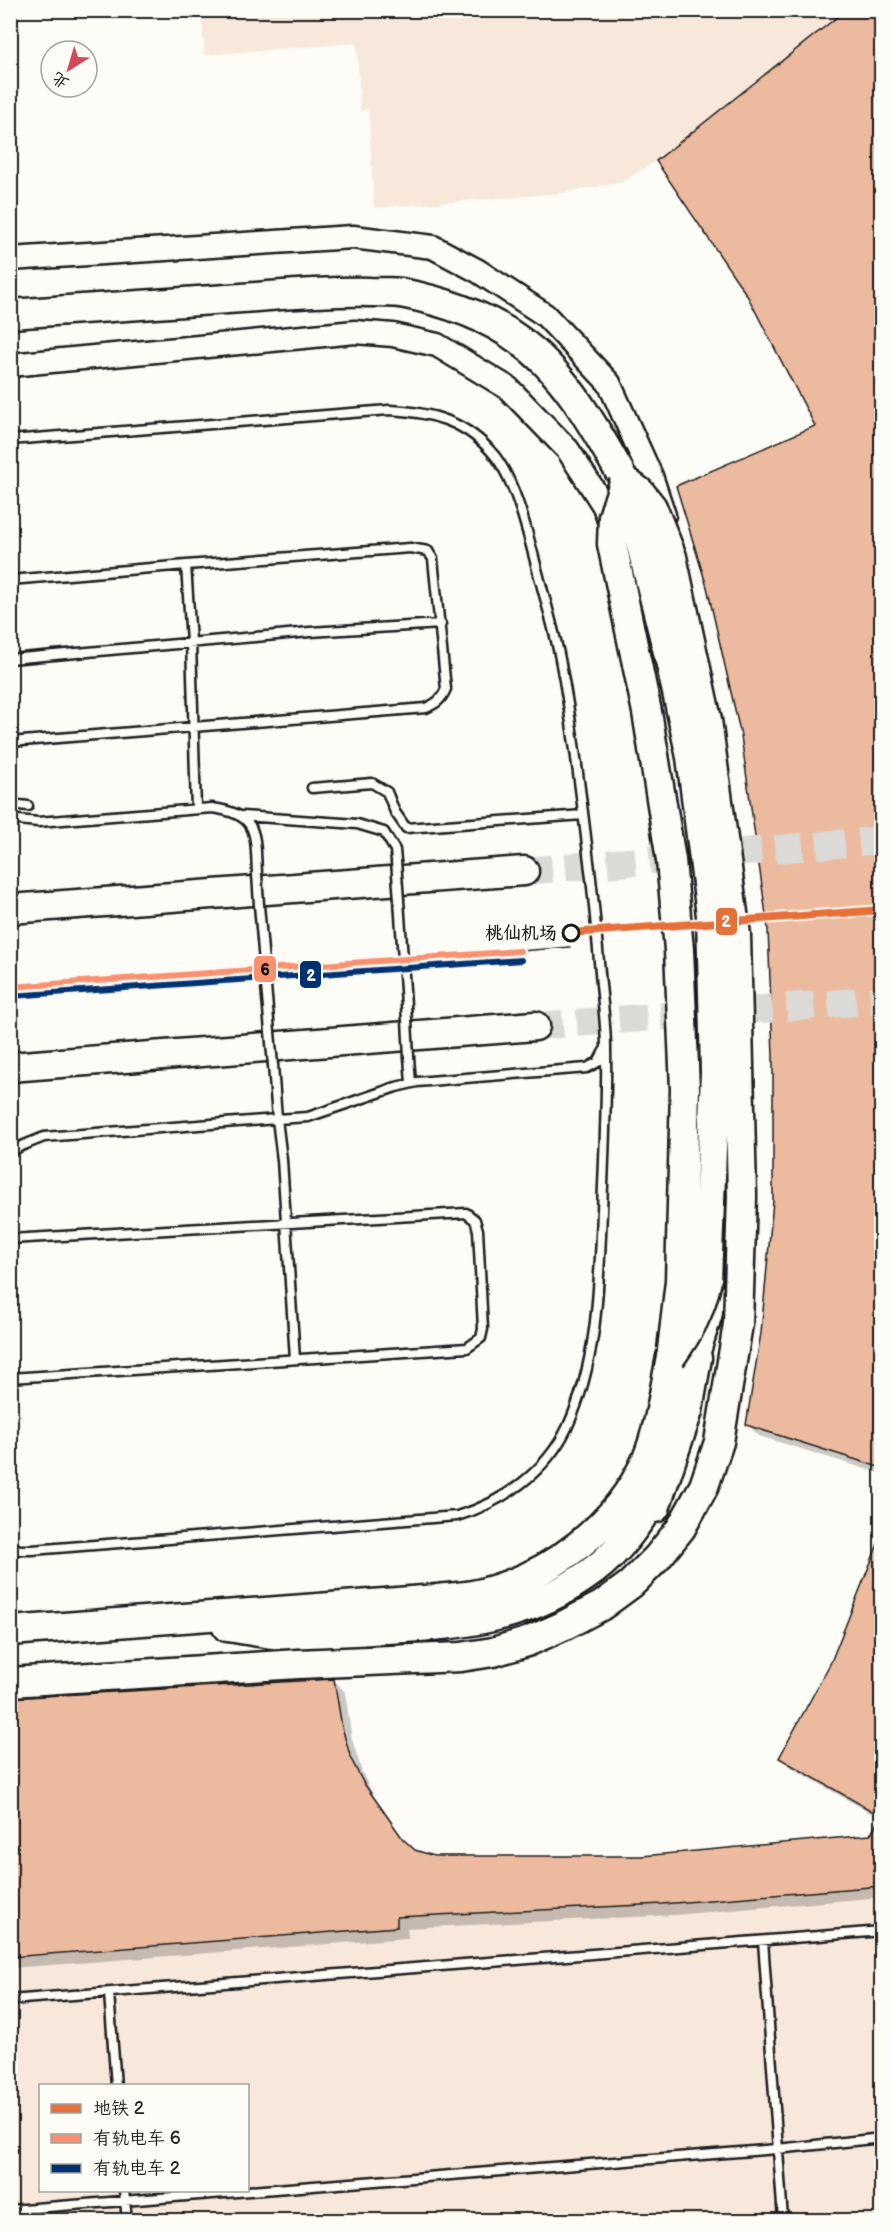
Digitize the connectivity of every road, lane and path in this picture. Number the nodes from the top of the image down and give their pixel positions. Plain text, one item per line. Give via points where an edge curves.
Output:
1 (10, 259) edge
2 (10, 314) edge
3 (10, 365) edge
4 (10, 440) edge
5 (625, 481) junction
6 (186, 565) junction
7 (10, 580) edge
8 (441, 624) junction
9 (191, 642) junction
10 (10, 659) edge
11 (194, 726) junction
12 (10, 742) edge
13 (312, 788) dead end
14 (10, 804) edge
15 (28, 806) dead end
16 (196, 809) junction
17 (584, 815) junction
18 (243, 816) junction
19 (10, 817) edge
20 (524, 871) tunnel mouth
21 (10, 909) edge
22 (535, 1026) tunnel mouth
23 (606, 1045) junction
24 (10, 1067) edge
25 (411, 1083) junction
26 (277, 1119) junction
27 (10, 1153) edge
28 (285, 1222) junction
29 (10, 1239) edge
30 (684, 1357) junction
31 (295, 1359) junction
32 (10, 1378) edge
33 (661, 1489) junction
34 (10, 1546) edge
35 (165, 1619) junction
36 (10, 1631) edge
37 (527, 1642) junction
38 (10, 1682) edge
39 (882, 1931) edge
40 (763, 1941) junction
41 (109, 1993) junction
42 (10, 2000) edge
43 (116, 2084) edge
44 (882, 2138) edge
45 (777, 2149) junction
46 (249, 2191) edge
47 (124, 2192) edge
48 (238, 2192) edge
49 (125, 2201) junction
50 (10, 2210) edge
51 (127, 2220) edge
52 (783, 2220) edge

1 - 30 street via 353,237 433,247 545,315 609,383 651,476 672,537 709,692 735,890 732,1087 723,1247 713,1307
2 - 5 highway via 339,291 399,293 429,300 462,309 491,323 520,340 546,364 569,389
3 - 30 street via 355,332 393,335 436,345 508,388 568,450 604,506 656,667 694,906
4 - 17 lane via 389,410 419,411 448,420 475,436 496,457 524,520 560,657
5 - 30 highway, bridge via 613,517 612,544 647,712 672,860 680,950 685,1089 680,1281
5 - 37 highway, bridge via 652,507 672,557 707,720 733,912 742,1196 738,1324 719,1442 704,1486 681,1528 657,1558 602,1606
6 - 7 lane
6 - 8 lane via 428,551 434,559
6 - 9 lane
8 - 9 lane
8 - 11 lane via 446,689 437,703 426,708
9 - 10 lane
9 - 11 lane
11 - 12 lane
11 - 16 lane
13 - 17 lane via 372,783 387,792 406,828
14 - 15 lane
16 - 18 lane via 229,810
16 - 19 lane via 39,822
17 - 23 lane
18 - 25 lane, bridge via 357,824 384,832 395,850
18 - 26 lane, bridge via 252,829
20 - 21 highway
22 - 24 highway
23 - 25 lane via 598,1062 587,1068
23 - 34 lane via 598,1274 585,1374 560,1441 522,1483 490,1504 457,1516 32,1550
25 - 26 lane via 308,1117
26 - 27 lane via 44,1137
26 - 28 lane
28 - 29 lane
28 - 31 lane
28 - 31 lane via 454,1212 466,1213 475,1220 478,1230 483,1329 475,1344 467,1348
30 - 33 highway via 688,1411
30 - 35 highway via 646,1460 631,1486 611,1513 574,1549 531,1575 481,1593 437,1599
31 - 32 lane
33 - 35 highway via 613,1554 595,1569 550,1597 488,1619 295,1636
33 - 37 highway, bridge via 653,1515 591,1594
35 - 36 highway
37 - 38 highway, bridge via 461,1657
39 - 40 lane
40 - 41 lane
40 - 45 lane
41 - 42 lane
41 - 43 lane
44 - 45 lane
45 - 46 lane
45 - 52 lane
47 - 49 lane
48 - 49 lane
49 - 50 lane
49 - 51 lane

